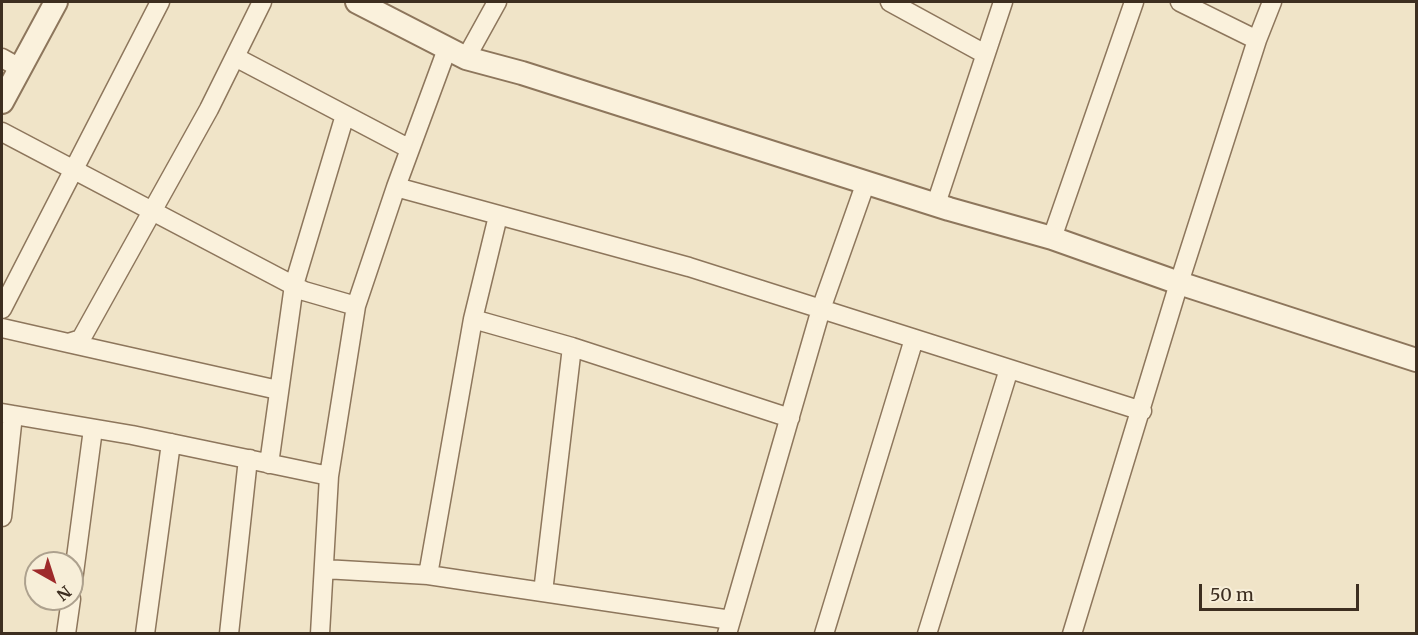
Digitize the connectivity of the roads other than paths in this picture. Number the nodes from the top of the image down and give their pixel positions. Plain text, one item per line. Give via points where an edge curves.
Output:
1 (56, 2) edge
2 (160, 2) edge
3 (262, 2) edge
4 (357, 2) edge
5 (497, 2) edge
6 (890, 2) edge
7 (1003, 2) edge
8 (1134, 2) edge
9 (1180, 2) edge
10 (1272, 2) edge
11 (1257, 40) junction
12 (456, 53) junction
13 (985, 54) junction
14 (235, 57) junction
15 (11, 63) edge
16 (2, 102) edge
17 (345, 115) junction
18 (2, 132) edge
19 (410, 149) junction
20 (73, 169) junction
21 (866, 182) junction
22 (396, 187) junction
23 (936, 204) junction
24 (152, 212) junction
25 (498, 216) junction
26 (1052, 238) junction
27 (1179, 283) junction
28 (294, 285) junction
29 (357, 306) junction
30 (2, 309) edge
31 (821, 309) junction
32 (473, 319) junction
33 (2, 328) edge
34 (914, 339) junction
35 (68, 343) junction
36 (572, 347) junction
37 (1416, 360) edge
38 (1009, 369) junction
39 (278, 390) junction
40 (1142, 411) junction
41 (7, 414) edge
42 (789, 418) junction
43 (93, 429) junction
44 (171, 443) junction
45 (250, 459) junction
46 (269, 464) junction
47 (329, 476) junction
48 (2, 517) edge
49 (77, 551) edge
50 (324, 569) junction
51 (428, 574) junction
52 (543, 592) junction
53 (69, 611) edge
54 (729, 627) edge
55 (66, 633) edge
56 (145, 633) edge
57 (229, 633) edge
58 (320, 633) edge
59 (824, 633) edge
60 (927, 633) edge
61 (1072, 633) edge

1 - 15 street
2 - 20 street
3 - 14 street
4 - 12 street
5 - 12 street
6 - 13 street
7 - 13 street
8 - 26 street
9 - 11 street
10 - 11 street
11 - 27 street
12 - 19 street
12 - 21 street
13 - 23 street
14 - 17 street
14 - 24 street
15 - 16 street
17 - 19 street
17 - 28 street
18 - 20 street
19 - 22 street
20 - 24 street
20 - 30 street
21 - 23 street
21 - 31 street
22 - 25 street
22 - 29 street
23 - 26 street
24 - 28 street
24 - 35 street via 87,331 81,339
25 - 31 street via 689,267
25 - 32 street
26 - 27 street
27 - 37 street
27 - 40 street
28 - 29 street
28 - 39 street
29 - 47 street
31 - 34 street
31 - 42 street
32 - 36 street
32 - 51 street
33 - 35 street
34 - 38 street
34 - 59 street
35 - 39 street
36 - 42 street
36 - 52 street
38 - 40 street
38 - 60 street
39 - 46 street
40 - 61 street
41 - 43 street
41 - 48 street
42 - 54 street
43 - 44 street
43 - 49 street
44 - 45 street
44 - 56 street
45 - 46 street
45 - 57 street
46 - 47 street
47 - 50 street
50 - 51 street
50 - 58 street
51 - 52 street
52 - 54 street
53 - 55 street

